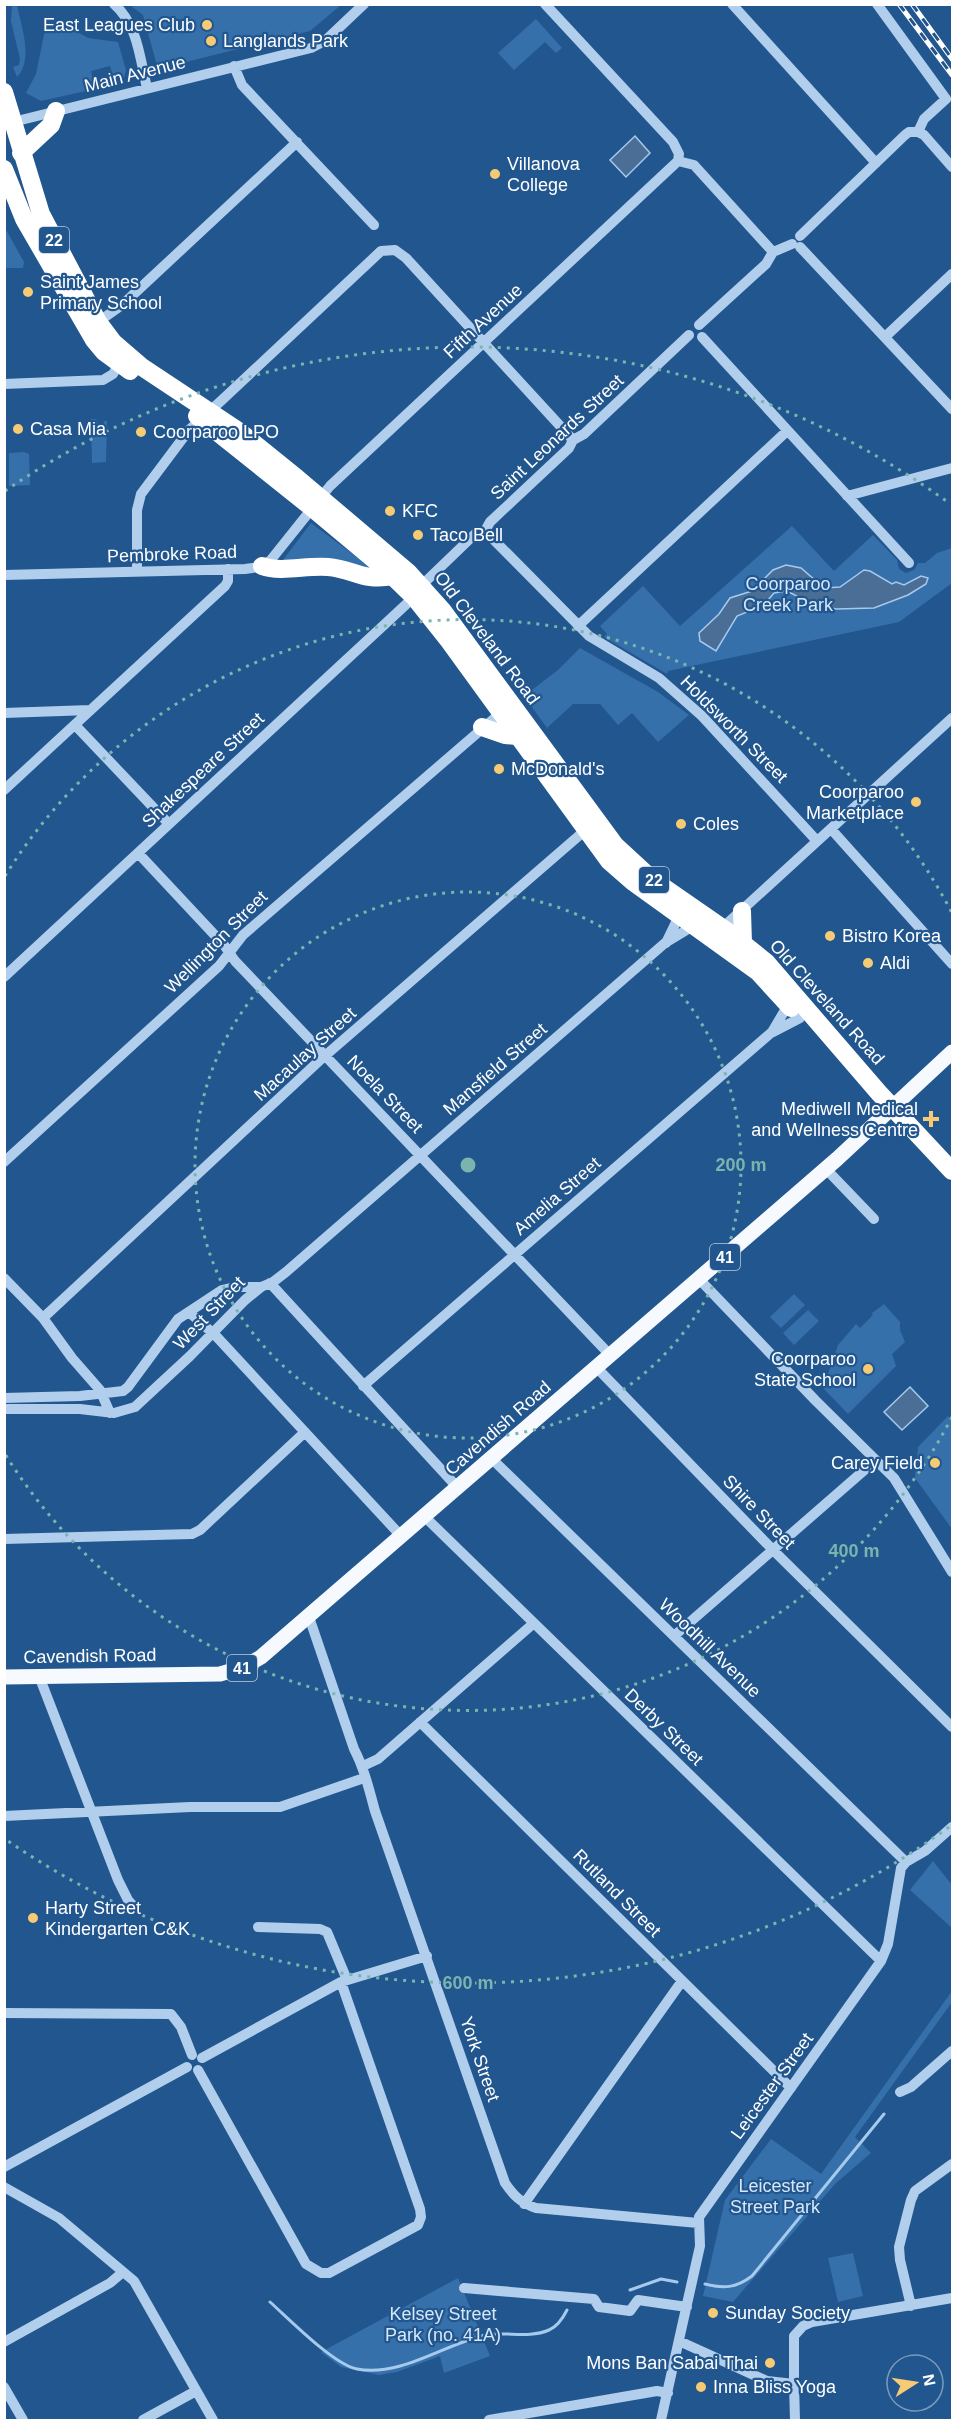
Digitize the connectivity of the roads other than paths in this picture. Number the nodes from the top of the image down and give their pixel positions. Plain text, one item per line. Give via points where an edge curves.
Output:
1 (114, 4) edge
2 (364, 4) edge
3 (545, 4) edge
4 (732, 4) edge
5 (877, 4) edge
6 (234, 66) junction
7 (147, 88) junction
8 (4, 92) edge
9 (57, 111) junction
10 (9, 123) edge
11 (918, 132) junction
12 (297, 142) junction
13 (21, 153) junction
14 (678, 161) junction
15 (876, 163) junction
16 (952, 167) edge
17 (6, 178) edge
18 (374, 225) dead end
19 (797, 242) junction
20 (773, 252) junction
21 (950, 280) edge
22 (99, 322) junction
23 (699, 325) junction
24 (689, 335) junction
25 (886, 336) junction
26 (702, 337) junction
27 (483, 343) junction
28 (122, 359) junction
29 (4, 384) edge
30 (952, 409) edge
31 (205, 414) junction
32 (787, 431) junction
33 (573, 440) junction
34 (952, 468) edge
35 (847, 496) junction
36 (315, 502) junction
37 (485, 531) junction
38 (909, 563) dead end
39 (262, 566) junction
40 (228, 569) junction
41 (137, 572) junction
42 (4, 575) edge
43 (393, 576) junction
44 (418, 591) junction
45 (578, 626) junction
46 (506, 709) junction
47 (90, 710) junction
48 (4, 713) edge
49 (952, 718) edge
50 (75, 724) junction
51 (482, 728) junction
52 (517, 736) junction
53 (4, 790) edge
54 (169, 824) junction
55 (590, 825) junction
56 (831, 829) junction
57 (817, 841) junction
58 (138, 853) junction
59 (742, 910) junction
60 (686, 921) junction
61 (717, 933) junction
62 (665, 943) junction
63 (743, 943) junction
64 (229, 952) junction
65 (952, 964) edge
66 (4, 977) edge
67 (794, 1011) junction
68 (772, 1032) junction
69 (952, 1052) edge
70 (326, 1056) junction
71 (889, 1111) junction
72 (420, 1156) junction
73 (4, 1162) edge
74 (826, 1168) junction
75 (952, 1171) edge
76 (952, 1186) edge
77 (874, 1219) dead end
78 (515, 1254) junction
79 (4, 1278) edge
80 (699, 1279) junction
81 (265, 1285) junction
82 (190, 1313) junction
83 (43, 1318) junction
84 (212, 1332) junction
85 (611, 1356) junction
86 (597, 1368) junction
87 (363, 1386) junction
88 (103, 1394) junction
89 (4, 1398) edge
90 (4, 1409) edge
91 (110, 1413) junction
92 (305, 1432) junction
93 (492, 1459) junction
94 (876, 1460) junction
95 (458, 1488) junction
96 (425, 1517) junction
97 (402, 1537) junction
98 (4, 1539) edge
99 (772, 1549) junction
100 (952, 1572) edge
101 (309, 1617) junction
102 (534, 1623) junction
103 (674, 1635) junction
104 (39, 1676) junction
105 (4, 1677) edge
106 (420, 1722) junction
107 (952, 1727) edge
108 (363, 1766) junction
109 (364, 1778) junction
110 (91, 1810) junction
111 (4, 1816) edge
112 (952, 1827) edge
113 (906, 1862) junction
114 (136, 1909) dead end
115 (258, 1927) dead end
116 (427, 1956) junction
117 (880, 1961) junction
118 (344, 1981) junction
119 (682, 1981) junction
120 (4, 2013) edge
121 (952, 2050) edge
122 (197, 2056) junction
123 (193, 2069) junction
124 (791, 2088) junction
125 (900, 2092) dead end
126 (952, 2164) edge
127 (4, 2167) edge
128 (4, 2187) edge
129 (524, 2204) junction
130 (698, 2223) junction
131 (123, 2272) junction
132 (464, 2288) dead end
133 (952, 2298) edge
134 (911, 2306) junction
135 (687, 2307) junction
136 (679, 2340) junction
137 (4, 2342) edge
138 (794, 2384) junction
139 (4, 2387) edge
140 (196, 2391) junction
141 (668, 2392) junction
142 (521, 2418) edge
143 (23, 2421) edge
144 (143, 2421) edge
145 (213, 2421) edge
146 (489, 2421) edge
147 (661, 2421) edge
148 (795, 2421) edge

1 - 7 street via 132,27
2 - 6 street, Main Avenue via 319,45
3 - 14 street via 674,142
4 - 15 street
5 - 11 street via 946,99 924,119
6 - 7 street, Main Avenue
6 - 12 street via 242,85
7 - 9 street, Main Avenue
8 - 10 highway, Old Cleveland Road / 22
9 - 10 street, Main Avenue
9 - 13 highway via 51,125
10 - 13 highway, Old Cleveland Road / 22
11 - 15 street via 909,132
11 - 16 street
12 - 18 street
12 - 22 street
13 - 22 highway, Old Cleveland Road / 22 via 40,214
14 - 20 street via 694,165
14 - 27 street, Fifth Avenue
15 - 19 street
17 - 28 highway, Old Cleveland Road / 22 via 24,219 88,331 98,346
19 - 20 street
19 - 25 street
20 - 23 street via 766,264
21 - 25 street
22 - 28 highway, Old Cleveland Road / 22
23 - 24 street via 690,326
23 - 26 street
24 - 26 street
24 - 33 street, Saint Leonards Street
25 - 30 street
26 - 32 street
27 - 31 street via 406,258 388,249 375,256
27 - 33 street
27 - 36 street, Fifth Avenue
28 - 29 street via 113,374 103,380
28 - 31 highway, Old Cleveland Road / 22
31 - 36 highway, Old Cleveland Road / 22 via 240,432
31 - 41 street via 141,494 137,510
32 - 35 street
32 - 45 street
33 - 37 street, Saint Leonards Street
34 - 35 street
35 - 38 street
36 - 39 street, Pembroke Road
36 - 43 highway, Old Cleveland Road / 22
36 - 44 highway, Old Cleveland Road / 22
37 - 44 street, Saint Leonards Street via 476,533
37 - 45 street, Holdsworth Street
39 - 40 street, Pembroke Road
39 - 43 highway via 273,570 332,568 374,579
40 - 41 street, Pembroke Road
40 - 47 street via 225,586
41 - 42 street, Pembroke Road
43 - 44 highway, Old Cleveland Road / 22
44 - 46 highway, Old Cleveland Road / 22 via 449,618
44 - 54 street, Shakespeare Street
45 - 57 street, Holdsworth Street via 598,643 659,678 702,716
46 - 51 street, Wellington Street
46 - 52 highway, Old Cleveland Road / 22
46 - 55 highway, Old Cleveland Road / 22
47 - 48 street
47 - 50 street
49 - 56 street
50 - 53 street
50 - 54 street
51 - 52 highway
51 - 64 street, Wellington Street via 243,935
52 - 55 highway, Old Cleveland Road / 22
54 - 58 street, Shakespeare Street
55 - 60 highway, Old Cleveland Road / 22 via 598,848 621,872
55 - 61 highway, Old Cleveland Road / 22
55 - 70 street, Macaulay Street
56 - 57 street
56 - 65 street
57 - 59 street
58 - 64 street, Noela Street
58 - 66 street, Shakespeare Street
59 - 61 street
59 - 63 highway
60 - 61 highway, Old Cleveland Road / 22
60 - 62 street, Mansfield Street
60 - 62 street, Mansfield Street
61 - 63 highway, Old Cleveland Road / 22
61 - 67 highway, Old Cleveland Road / 22
62 - 72 street, Mansfield Street
63 - 71 highway, Old Cleveland Road / 22 via 776,971
64 - 70 street, Noela Street
64 - 73 street, Wellington Street
67 - 68 street, Amelia Street
67 - 68 street, Amelia Street
67 - 71 highway, Old Cleveland Road / 22
68 - 78 street, Amelia Street
69 - 71 main road, Cavendish Road / 41
70 - 72 street, Noela Street
70 - 83 street, Macaulay Street
71 - 74 main road, Cavendish Road / 41
71 - 75 highway, Old Cleveland Road / 22
71 - 76 highway, Old Cleveland Road / 22
72 - 78 street, Noela Street
72 - 81 street, Mansfield Street via 286,1272
74 - 77 street
74 - 80 main road, Cavendish Road / 41
78 - 85 street, Noela Street
78 - 87 street, Amelia Street
79 - 83 street
80 - 85 main road, Cavendish Road / 41
80 - 94 street
81 - 82 street, West Street via 222,1290
81 - 84 street, West Street
81 - 87 street
82 - 84 street
82 - 88 street, West Street via 174,1323 128,1387
83 - 88 street
84 - 91 street, West Street via 141,1403
84 - 92 street
85 - 86 main road, Cavendish Road / 41
86 - 93 main road, Cavendish Road / 41
86 - 99 street, Shire Street
87 - 95 street
88 - 89 street, West Street
88 - 91 street
90 - 91 street
92 - 97 street
92 - 98 street via 192,1534
93 - 95 main road, Cavendish Road / 41
93 - 103 street, Woodhill Avenue
94 - 99 street
94 - 100 street via 903,1491
95 - 96 main road, Cavendish Road / 41
96 - 97 main road, Cavendish Road / 41
96 - 102 street, Derby Street
97 - 101 main road, Cavendish Road / 41
99 - 103 street
99 - 107 street, Shire Street
101 - 104 main road, Cavendish Road / 41 via 261,1658 228,1672
101 - 108 street, York Street
102 - 106 street
102 - 117 street, Derby Street
103 - 113 street, Woodhill Avenue
104 - 105 main road, Cavendish Road / 41
104 - 110 street
106 - 108 street via 378,1759
106 - 119 street, Rutland Street
108 - 109 street, York Street
109 - 110 street via 280,1807
109 - 116 street, York Street
110 - 111 street
110 - 114 street via 118,1880
112 - 113 street
113 - 117 street, Leicester Street via 901,1868 888,1944
115 - 118 street via 327,1932
116 - 118 street
116 - 129 street, York Street via 505,2183
117 - 124 street, Leicester Street
118 - 122 street
118 - 123 street via 420,2209 418,2225 329,2272 321,2273 306,2264
119 - 124 street, Rutland Street
119 - 129 street
120 - 122 street via 171,2014
121 - 125 street
122 - 123 street via 203,2064
123 - 127 street
124 - 130 street, Leicester Street
126 - 134 street via 915,2191 911,2200 899,2247
128 - 131 street via 59,2218
129 - 130 street
130 - 135 street via 701,2240
131 - 137 street
131 - 140 street via 143,2294
132 - 135 street via 594,2299 599,2307 630,2311 638,2300
133 - 134 street
134 - 138 street via 803,2326 794,2336
135 - 136 street
136 - 138 street via 767,2381
136 - 141 street
138 - 148 street
139 - 143 street
140 - 144 street
140 - 145 street
141 - 142 street
141 - 147 street
142 - 146 street

